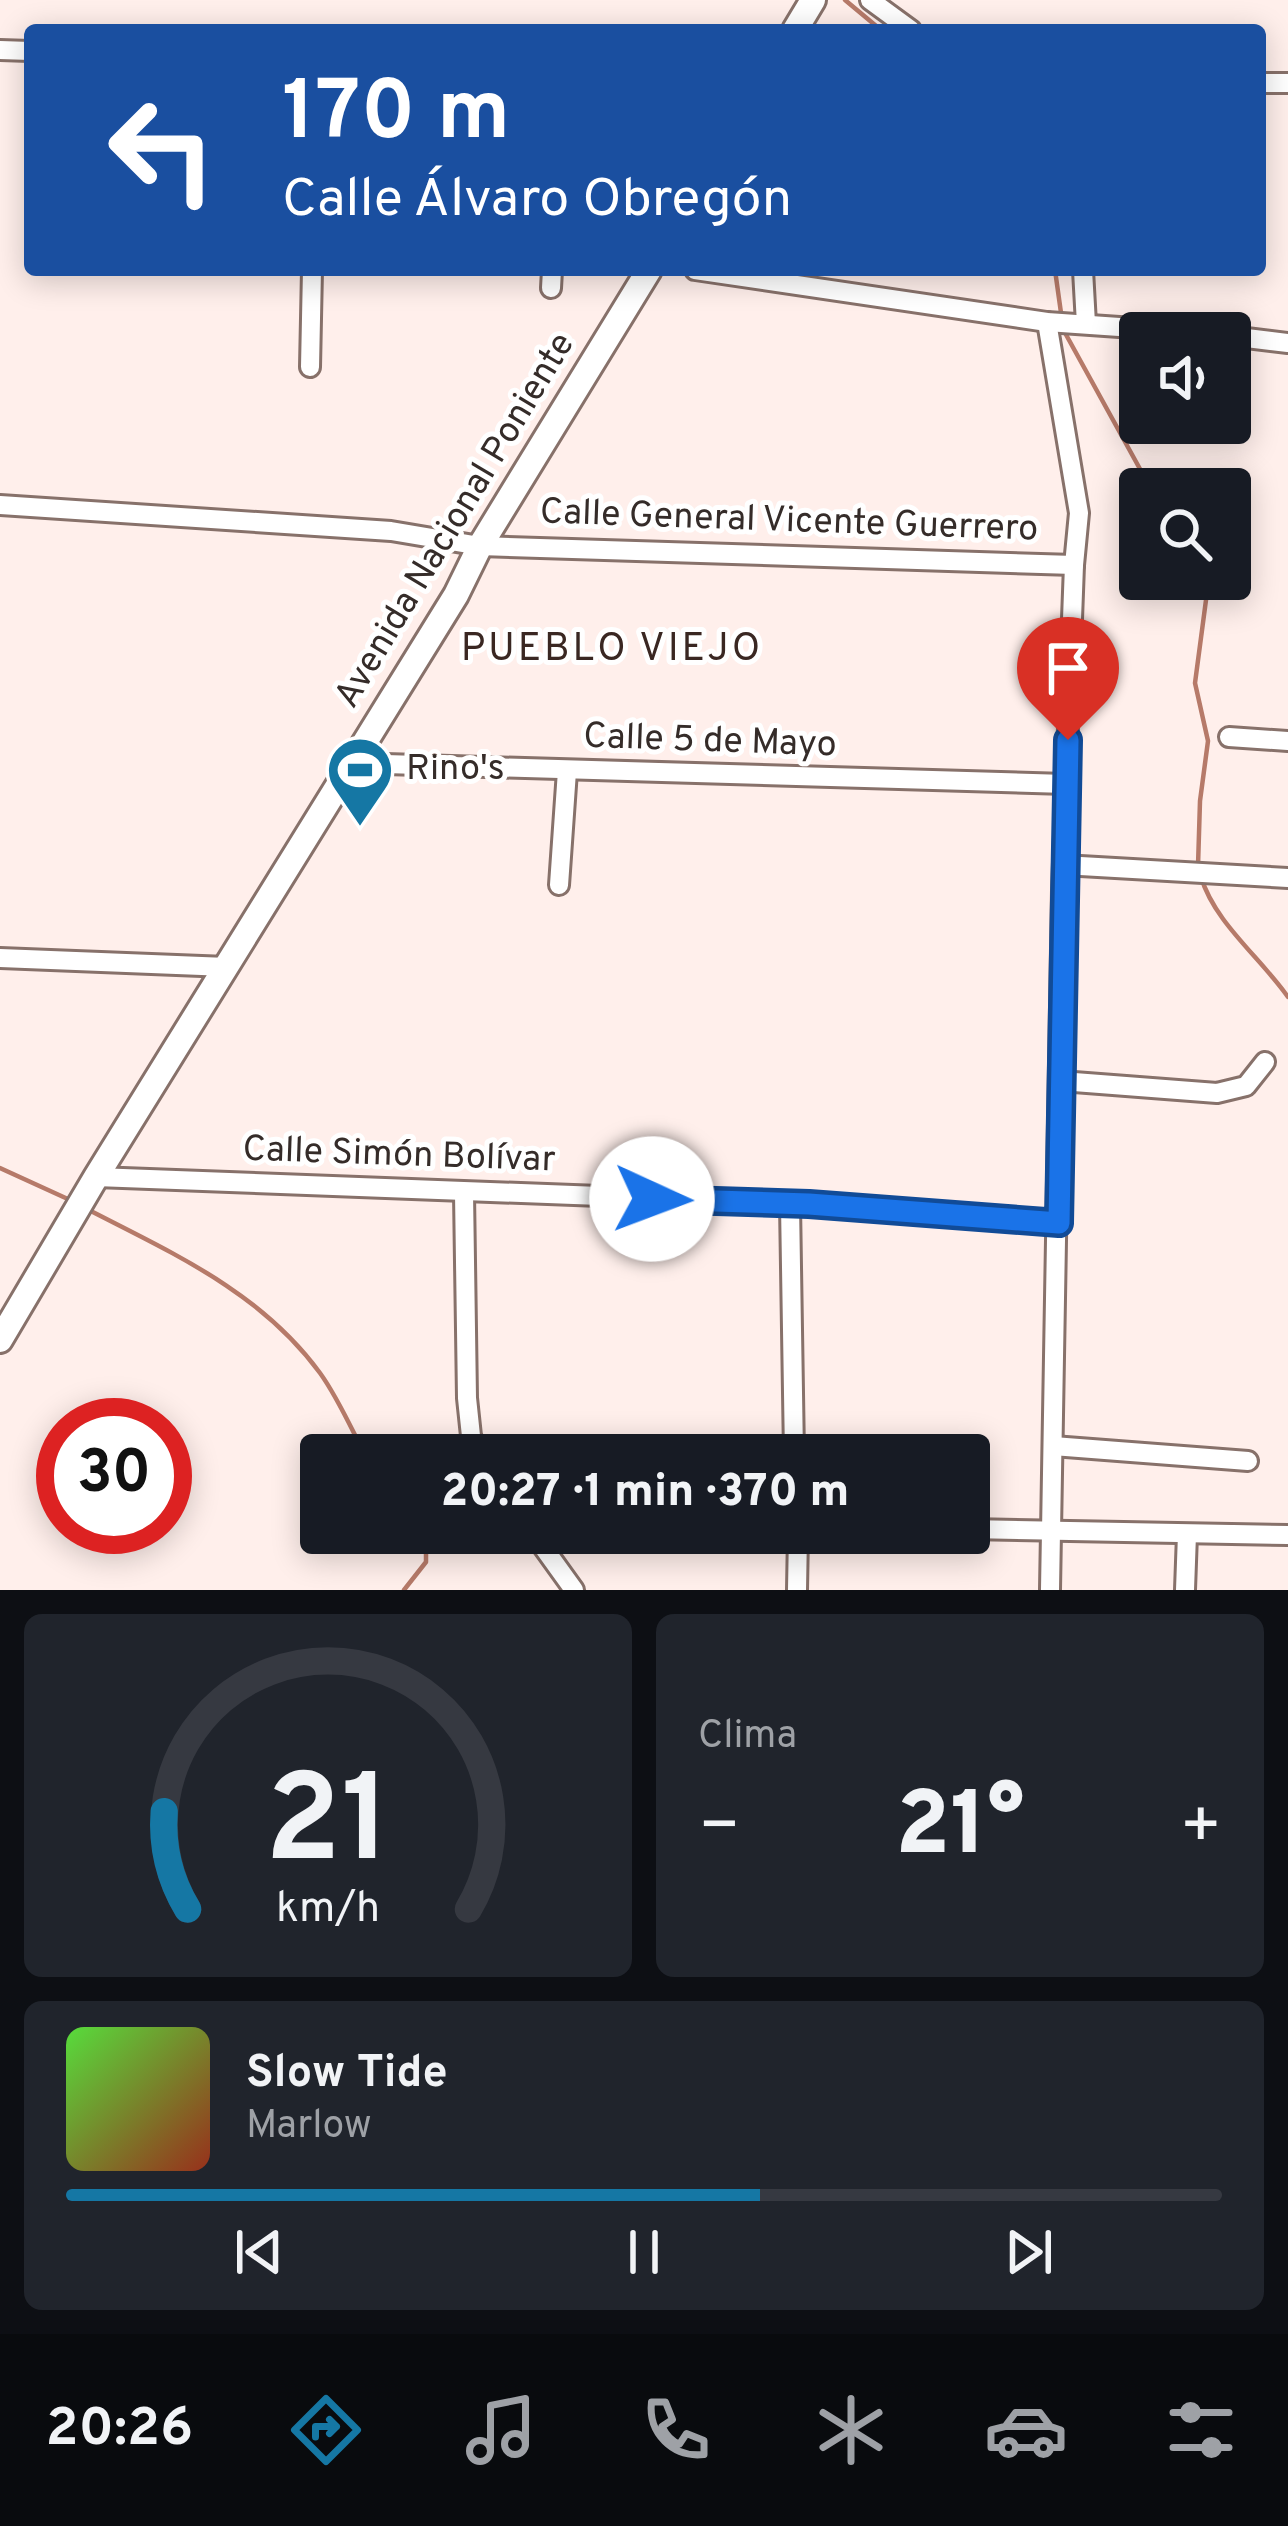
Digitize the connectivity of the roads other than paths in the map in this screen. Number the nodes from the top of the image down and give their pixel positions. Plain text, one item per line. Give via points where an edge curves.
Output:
1 (869, 0) edge
2 (903, 24) edge
3 (312, 276) edge
4 (645, 276) edge
5 (736, 276) edge
6 (1083, 276) edge
7 (1046, 322) junction
8 (1086, 324) junction
9 (1119, 326) edge
10 (1251, 339) edge
11 (1288, 344) edge
12 (310, 367) dead end
13 (0, 505) edge
14 (479, 546) junction
15 (1074, 565) junction
16 (1229, 737) dead end
17 (1288, 741) edge
18 (352, 763) junction
19 (567, 771) junction
20 (1066, 784) junction
21 (1063, 866) junction
22 (1288, 878) edge
23 (559, 885) dead end
24 (0, 958) edge
25 (226, 967) junction
26 (1265, 1062) dead end
27 (1061, 1081) junction
28 (96, 1177) junction
29 (464, 1192) junction
30 (790, 1204) junction
31 (1059, 1223) junction
32 (0, 1340) edge
33 (471, 1434) edge
34 (794, 1434) edge
35 (1053, 1446) junction
36 (1248, 1461) dead end
37 (990, 1530) edge
38 (1051, 1531) junction
39 (1186, 1534) junction
40 (1288, 1535) edge
41 (547, 1554) edge
42 (798, 1554) edge
43 (574, 1590) edge
44 (797, 1590) edge
45 (1050, 1590) edge
46 (1186, 1590) edge

1 - 2 street
3 - 12 street
4 - 14 street, Avenida Nacional Poniente
5 - 7 street
6 - 8 street
7 - 8 street
7 - 15 street via 1079,513
8 - 9 street
10 - 11 street
13 - 14 street, Calle General Vicente Guerrero via 391,531
14 - 15 street, Calle General Vicente Guerrero
14 - 18 street, Avenida Nacional Poniente
15 - 20 street
16 - 17 street
18 - 19 street, Calle 5 de Mayo
18 - 25 street, Avenida Nacional Poniente
19 - 20 street, Calle 5 de Mayo
19 - 23 street
20 - 21 street
21 - 22 street
21 - 27 street
24 - 25 street
25 - 28 street, Avenida Nacional Poniente
26 - 27 street via 1246,1086 1217,1093
27 - 31 street
28 - 29 street, Calle Simón Bolívar
28 - 32 street, Avenida Nacional Poniente
29 - 30 street, Calle Simón Bolívar
29 - 33 street
30 - 31 street, Calle Simón Bolívar
30 - 34 street
31 - 35 street
35 - 36 street
35 - 38 street
37 - 38 street
38 - 39 street
38 - 45 street
39 - 40 street
39 - 46 street
41 - 43 street
42 - 44 street

